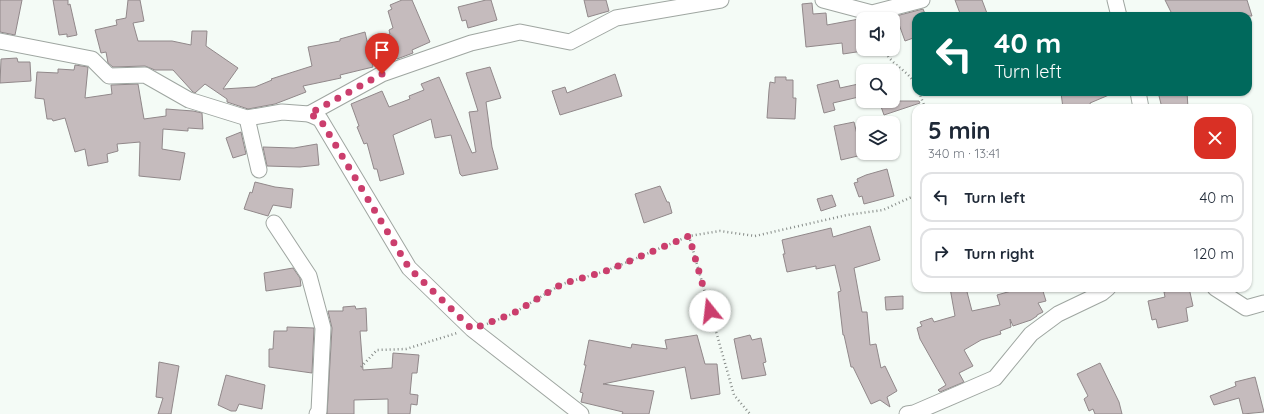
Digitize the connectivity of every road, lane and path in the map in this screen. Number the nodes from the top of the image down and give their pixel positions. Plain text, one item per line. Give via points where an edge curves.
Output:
1 (721, 0) edge
2 (823, 0) edge
3 (922, 0) edge
4 (1115, 0) edge
5 (1118, 12) edge
6 (0, 41) edge
7 (887, 56) edge
8 (912, 77) edge
9 (309, 114) junction
10 (248, 118) junction
11 (259, 170) dead end
12 (912, 196) edge
13 (274, 223) dead end
14 (689, 236) junction
15 (1103, 292) edge
16 (1221, 292) edge
17 (1264, 303) edge
18 (472, 329) junction
19 (360, 367) dead end
20 (317, 414) edge
21 (581, 414) edge
22 (750, 414) edge
23 (907, 414) edge

1 - 9 street via 616,18 570,42 520,32 470,43 382,74
2 - 3 street via 872,13
4 - 5 street
6 - 10 street via 92,59 109,76 146,75 189,100
7 - 8 path
9 - 10 street via 282,112
9 - 18 street via 320,119 409,268
10 - 11 street
12 - 14 path via 883,210 847,215 755,236 720,231
13 - 20 street via 309,276 323,328
14 - 18 path via 606,271 562,284 512,314
14 - 22 path via 734,395
15 - 23 street via 1058,314 1031,334 995,378
16 - 17 street via 1246,308
18 - 19 path via 406,349 377,350
18 - 21 street

